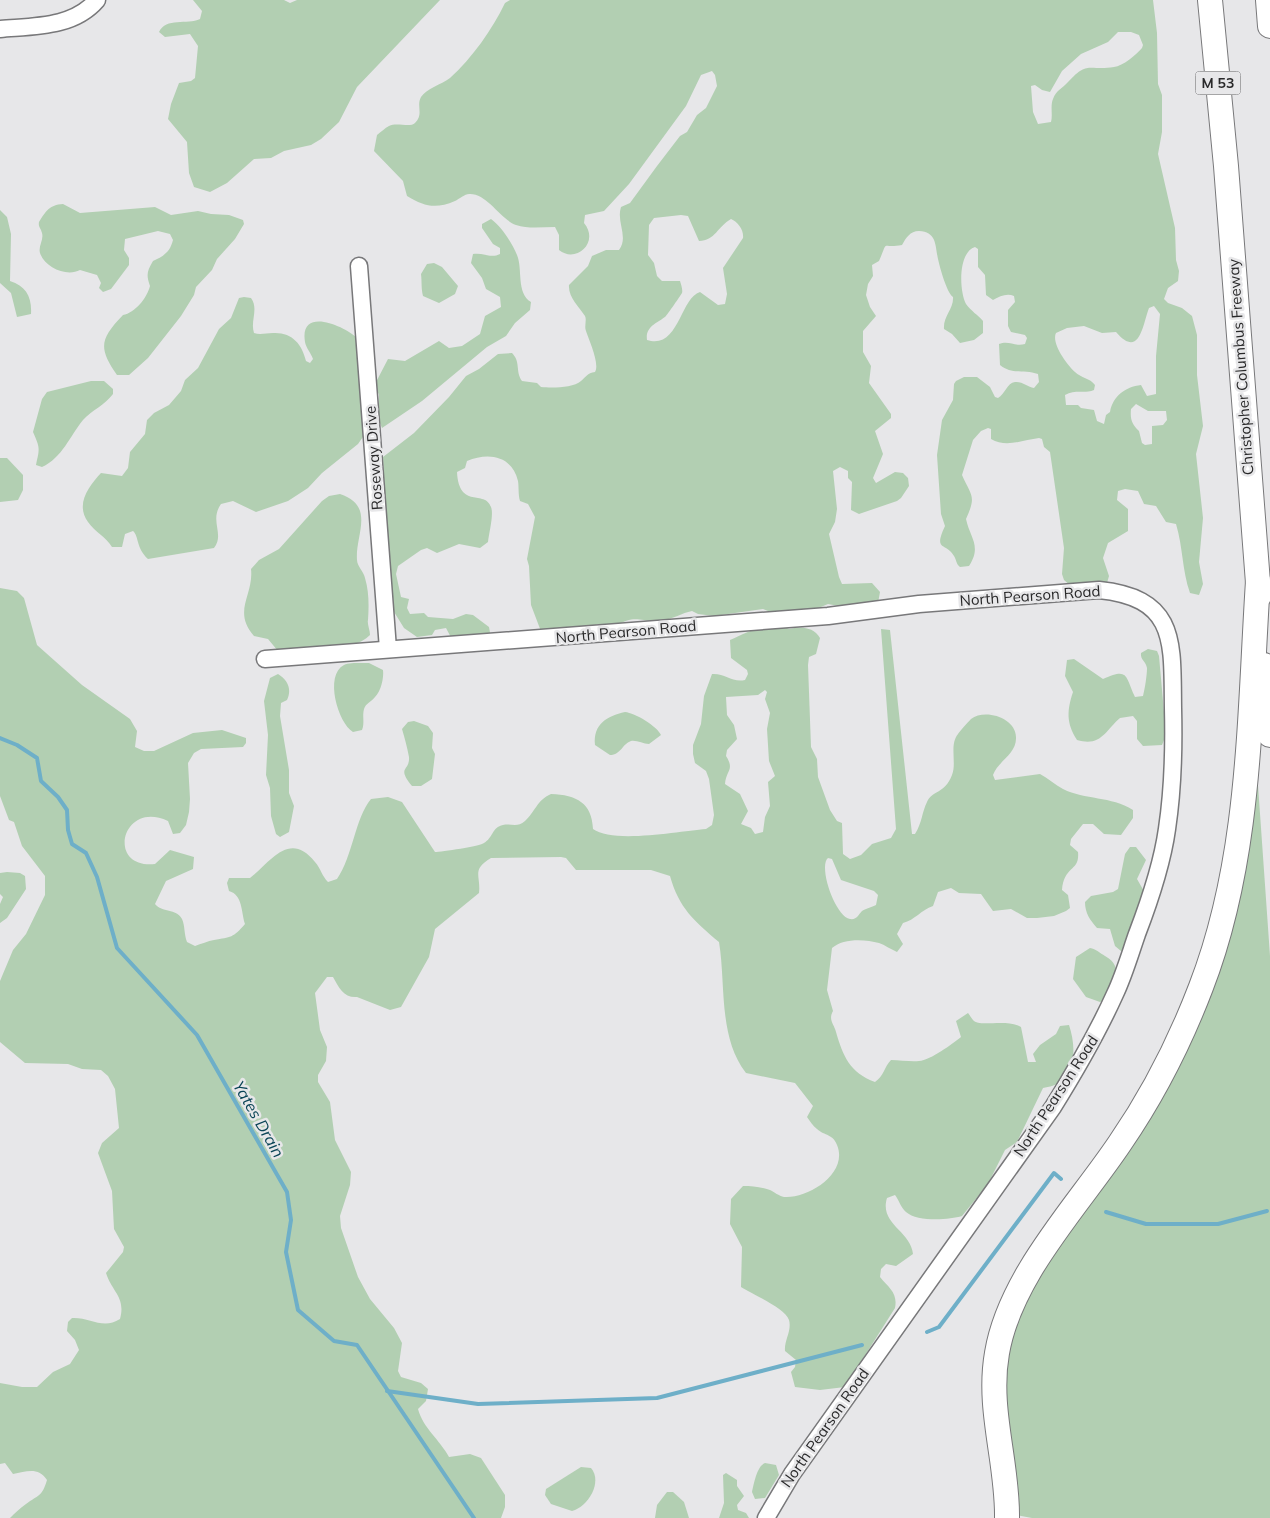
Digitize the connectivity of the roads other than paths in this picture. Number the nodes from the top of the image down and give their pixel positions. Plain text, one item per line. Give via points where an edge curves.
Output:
1 (96, 0) edge
2 (1210, 0) edge
3 (1268, 0) edge
4 (1270, 26) edge
5 (0, 29) edge
6 (359, 266) dead end
7 (1258, 581) junction
8 (388, 649) junction
9 (265, 659) dead end
10 (1270, 735) edge
11 (766, 1518) edge
12 (1008, 1518) edge

1 - 5 street via 90,8 74,17 51,25
2 - 7 highway, Christopher Columbus Freeway / M 53
3 - 4 highway
6 - 8 street, Roseway Drive
7 - 10 highway, Christopher Columbus Freeway / M 53
7 - 12 highway via 1244,796 1231,883 1213,956 1190,1015 1158,1082 1122,1141 1031,1268 1002,1328 994,1394
8 - 9 street, North Pearson Road
8 - 11 street, North Pearson Road via 834,616 919,604 1099,590 1134,597 1151,607 1164,623 1172,648 1174,741 1167,828 1152,892 1116,993 1084,1057 1053,1107 792,1474

